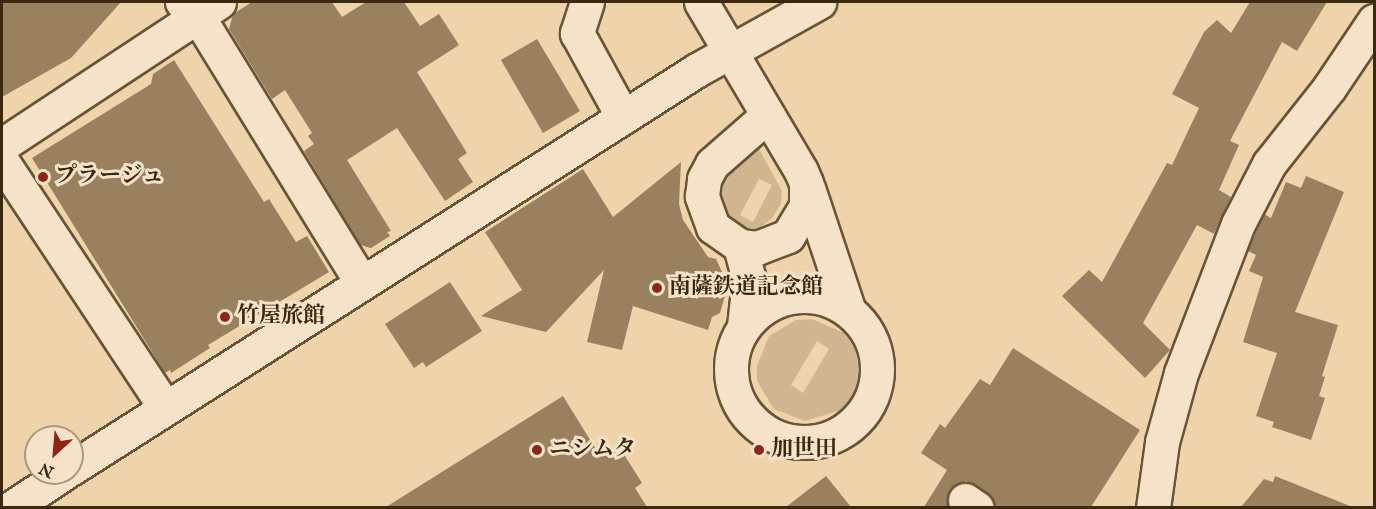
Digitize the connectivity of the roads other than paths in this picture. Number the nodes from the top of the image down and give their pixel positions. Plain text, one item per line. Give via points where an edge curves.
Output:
1 (587, 2) edge
2 (701, 2) edge
3 (819, 2) edge
4 (199, 6) edge
5 (1374, 21) edge
6 (731, 53) junction
7 (768, 115) junction
8 (623, 117) junction
9 (2, 145) edge
10 (2, 162) edge
11 (806, 183) junction
12 (740, 246) junction
13 (361, 282) junction
14 (849, 311) junction
15 (744, 326) junction
16 (165, 408) junction
17 (84, 460) edge
18 (45, 485) edge
19 (11, 507) edge
20 (1153, 507) edge

1 - 8 street via 577,33
2 - 6 street
3 - 6 street
4 - 9 street
4 - 13 street
5 - 20 street via 1329,88 1269,164 1238,224 1181,373 1162,442
6 - 7 street
6 - 8 street
7 - 11 street
7 - 12 street via 712,164 704,179 702,196 712,227
8 - 13 street
10 - 16 street
11 - 12 street via 806,206 788,236 757,248
11 - 14 street
12 - 15 street via 750,280
13 - 16 street
14 - 15 street via 828,300 805,296 782,299 761,310
14 - 15 street via 865,330 875,352 871,400 857,420 837,435 814,442 790,441 767,433 748,417 735,396 730,372 733,348
16 - 17 street
18 - 19 street

